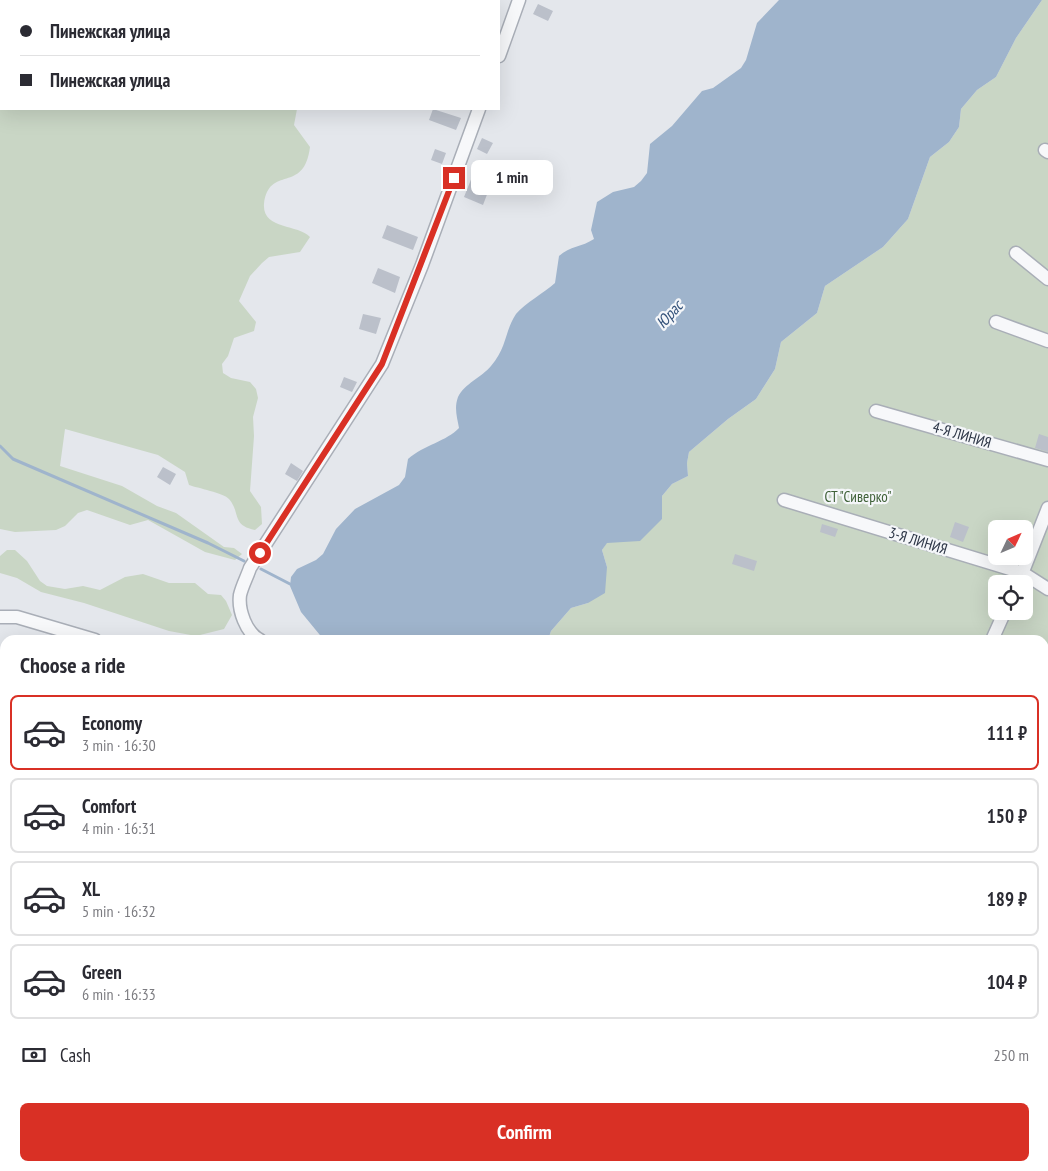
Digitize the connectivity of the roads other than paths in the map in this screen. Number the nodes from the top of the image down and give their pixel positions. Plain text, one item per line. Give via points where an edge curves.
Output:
1 (519, 0) edge
2 (500, 53) edge
3 (479, 110) edge
4 (1016, 253) dead end
5 (1048, 279) edge
6 (996, 322) dead end
7 (1048, 341) edge
8 (876, 410) dead end
9 (1048, 460) edge
10 (784, 500) dead end
11 (1048, 508) edge
12 (1009, 575) edge
13 (1023, 575) edge
14 (1033, 583) edge
15 (1048, 589) edge
16 (0, 617) edge
17 (1001, 620) edge
18 (78, 635) edge
19 (253, 635) edge
20 (994, 635) edge

1 - 2 street
3 - 19 street via 382,364 250,568 240,596 244,622
4 - 5 street
6 - 7 street
8 - 9 street, 4-Я ЛИНИЯ
10 - 12 street, 3-Я ЛИНИЯ
11 - 13 street
14 - 15 street, 3-Я ЛИНИЯ
16 - 18 street via 17,617
17 - 20 street

